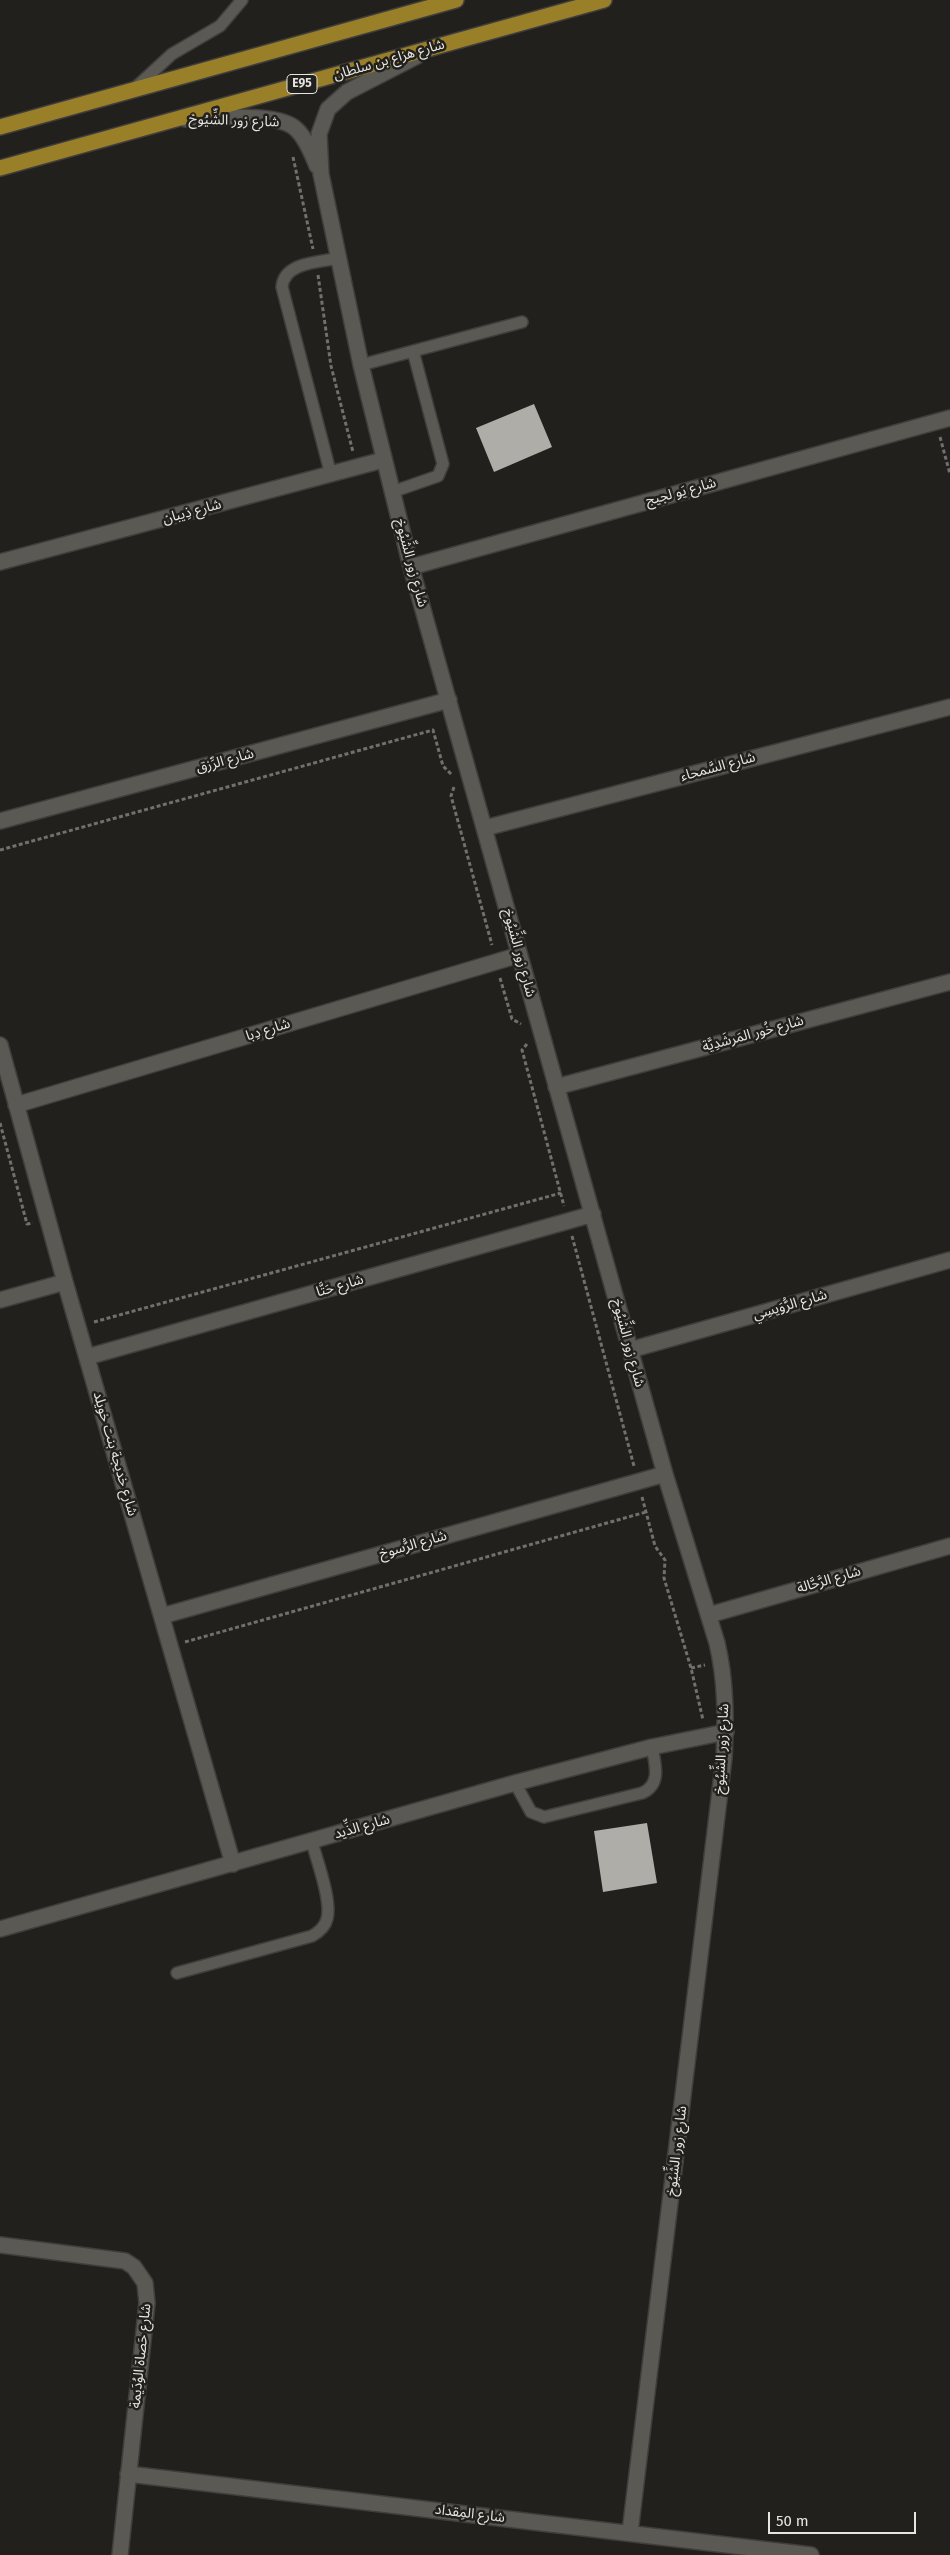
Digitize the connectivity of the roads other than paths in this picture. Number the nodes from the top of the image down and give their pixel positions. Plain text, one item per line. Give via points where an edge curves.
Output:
1 (242, 0) edge
2 (456, 0) edge
3 (604, 0) edge
4 (432, 48) junction
5 (133, 90) junction
6 (177, 119) junction
7 (0, 127) edge
8 (0, 168) edge
9 (321, 174) junction
10 (340, 258) junction
11 (522, 322) dead end
12 (413, 350) junction
13 (361, 365) junction
14 (943, 420) edge
15 (384, 460) junction
16 (331, 475) junction
17 (392, 492) junction
18 (0, 562) edge
19 (412, 567) junction
20 (449, 700) junction
21 (950, 707) edge
22 (0, 821) edge
23 (485, 828) junction
24 (519, 955) junction
25 (950, 982) edge
26 (0, 1044) edge
27 (556, 1087) junction
28 (16, 1104) junction
29 (593, 1214) junction
30 (950, 1260) edge
31 (65, 1282) junction
32 (0, 1300) edge
33 (630, 1350) junction
34 (87, 1357) junction
35 (665, 1474) junction
36 (950, 1546) edge
37 (709, 1614) junction
38 (162, 1616) junction
39 (726, 1732) junction
40 (652, 1747) junction
41 (515, 1783) junction
42 (312, 1842) junction
43 (233, 1864) junction
44 (0, 1929) edge
45 (177, 1973) dead end
46 (0, 2245) edge
47 (128, 2474) junction
48 (630, 2532) junction
49 (120, 2555) edge
50 (812, 2555) edge

1 - 5 lane via 220,26 172,54
2 - 5 main road
3 - 4 main road, شارع هزاع بن سلطان / E95
4 - 6 main road, شارع هزاع بن سلطان / E95
4 - 9 street, شارع زور الشِّيُوخ via 347,92 328,109 319,134
5 - 7 main road
6 - 8 main road, شارع هزاع بن سلطان / E95
6 - 9 street, شارع زور الشِّيُوخ via 278,119 296,128
9 - 10 street, شارع زور الشِّيُوخ
10 - 13 street, شارع زور الشِّيُوخ
10 - 16 lane via 295,268 289,271 282,287
11 - 12 lane
12 - 13 lane
12 - 17 lane via 443,464 441,471 432,479
13 - 15 street, شارع زور الشِّيُوخ
14 - 19 street, شارع يَو لجيج
15 - 16 street, شارع ذِيبان
15 - 17 street, شارع زور الشِّيُوخ
16 - 18 street, شارع ذِيبان
17 - 19 street, شارع زور الشِّيُوخ
19 - 20 street, شارع زور الشِّيُوخ
20 - 22 street, شارع الرِّزق
20 - 23 street, شارع زور الشِّيُوخ
21 - 23 street, شارع السَّمحاء
23 - 24 street, شارع زور الشِّيُوخ
24 - 27 street, شارع زور الشِّيُوخ
24 - 28 street, شارع دِبا
25 - 27 street, شارع خُور المَرشَدِيَّة
26 - 28 street, شارع خديجة بنت خويلد
27 - 29 street, شارع زور الشِّيُوخ
28 - 31 street, شارع خديجة بنت خويلد
29 - 33 street, شارع زور الشِّيُوخ
29 - 34 street, شارع حَتَّا
30 - 33 street, شارع الرُّوَيسِي
31 - 32 street
31 - 34 street, شارع خديجة بنت خويلد
33 - 35 street, شارع زور الشِّيُوخ
34 - 38 street, شارع خديجة بنت خويلد
35 - 37 street, شارع زور الشِّيُوخ
35 - 38 street, شارع الرُّسوخ
36 - 37 street, شارع الرَّحَّالة
37 - 39 street, شارع زور الشِّيُوخ via 721,1662
38 - 43 street, شارع خديجة بنت خويلد
39 - 40 street, شارع الذِّيد
39 - 48 street, شارع زور الشِّيُوخ
40 - 41 street, شارع الذِّيد
40 - 41 lane via 655,1779 652,1786 642,1793 544,1817 531,1812
41 - 42 street, شارع الذِّيد
42 - 43 street, شارع الذِّيد
42 - 45 lane via 328,1911 319,1932
43 - 44 street, شارع الذِّيد
46 - 47 street, شارع حَصاة الوُدَيمة via 116,2258 140,2274 145,2283 147,2303
47 - 48 street, شارع المِقداد
47 - 49 street, شارع حَصاة الوُدَيمة
48 - 50 street, شارع المِقداد

